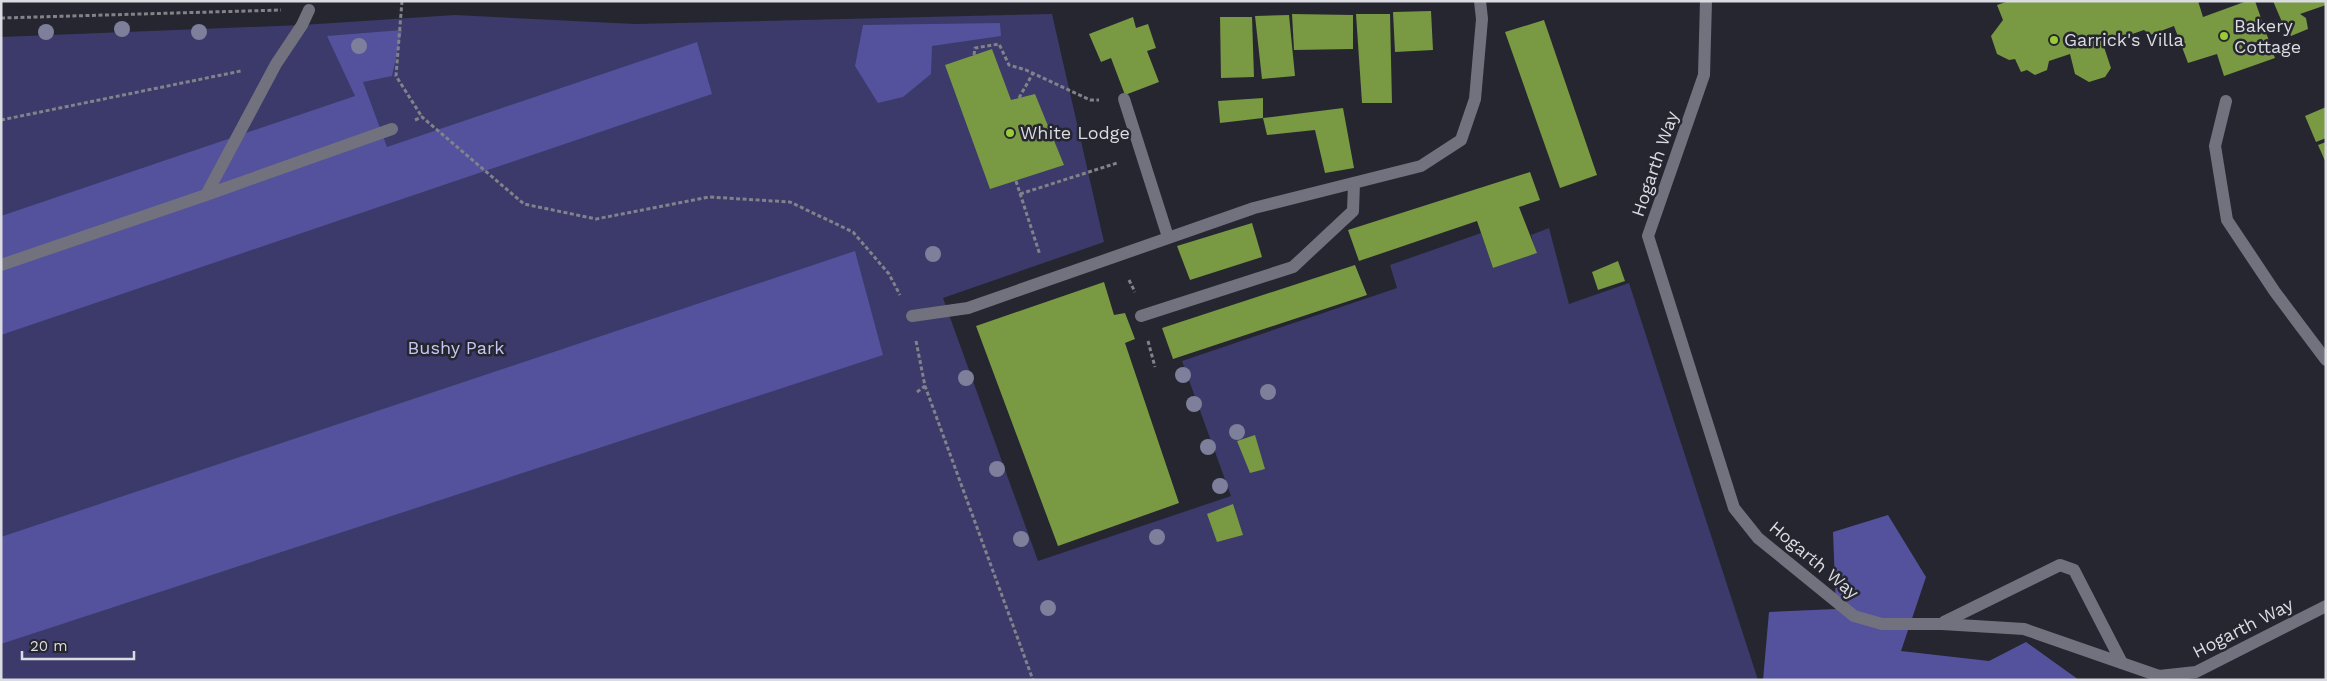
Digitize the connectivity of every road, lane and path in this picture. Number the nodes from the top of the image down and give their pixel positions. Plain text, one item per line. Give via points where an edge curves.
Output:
1 (402, 1) edge
2 (1480, 1) edge
3 (1706, 1) edge
4 (308, 10) joint
5 (1, 18) edge
6 (974, 55) dead end
7 (276, 64) junction
8 (1033, 73) junction
9 (1019, 98) dead end
10 (1124, 99) joint
11 (2226, 102) dead end
12 (422, 117) junction
13 (1, 120) edge
14 (392, 130) joint
15 (1142, 155) junction
16 (1016, 181) dead end
17 (1354, 183) junction
18 (1020, 194) junction
19 (206, 195) junction
20 (1168, 237) junction
21 (1, 265) edge
22 (1048, 280) junction
23 (912, 316) junction
24 (1141, 316) dead end
25 (2326, 360) edge
26 (925, 386) junction
27 (917, 392) dead end
28 (2326, 606) edge
29 (1942, 624) junction
30 (2122, 663) junction
31 (1033, 680) edge

1 - 12 path via 396,76
2 - 17 lane via 1482,19 1475,99 1460,140 1421,166
3 - 29 lane, Hogarth Way via 1704,74 1648,236 1734,508 1758,538 1854,616 1882,624
4 - 5 path
4 - 7 lane
6 - 8 path via 975,48 999,44 1009,65
7 - 13 path
7 - 19 lane
8 - 9 path
8 - 10 path via 1090,100
10 - 15 lane
11 - 25 lane via 2215,146 2226,220
12 - 14 path
12 - 23 path via 524,204 596,220 709,198 790,202 853,232 889,274
14 - 19 lane
15 - 18 path
15 - 20 lane
16 - 18 path
17 - 20 lane via 1254,208
17 - 24 lane via 1353,211 1293,267
18 - 22 path
19 - 21 lane
20 - 22 lane
22 - 23 lane via 968,308
23 - 26 path
26 - 27 path
26 - 31 path
28 - 30 lane, Hogarth Way via 2196,672 2160,676
29 - 30 lane, Hogarth Way via 2024,629
29 - 30 lane via 2060,565 2074,570

